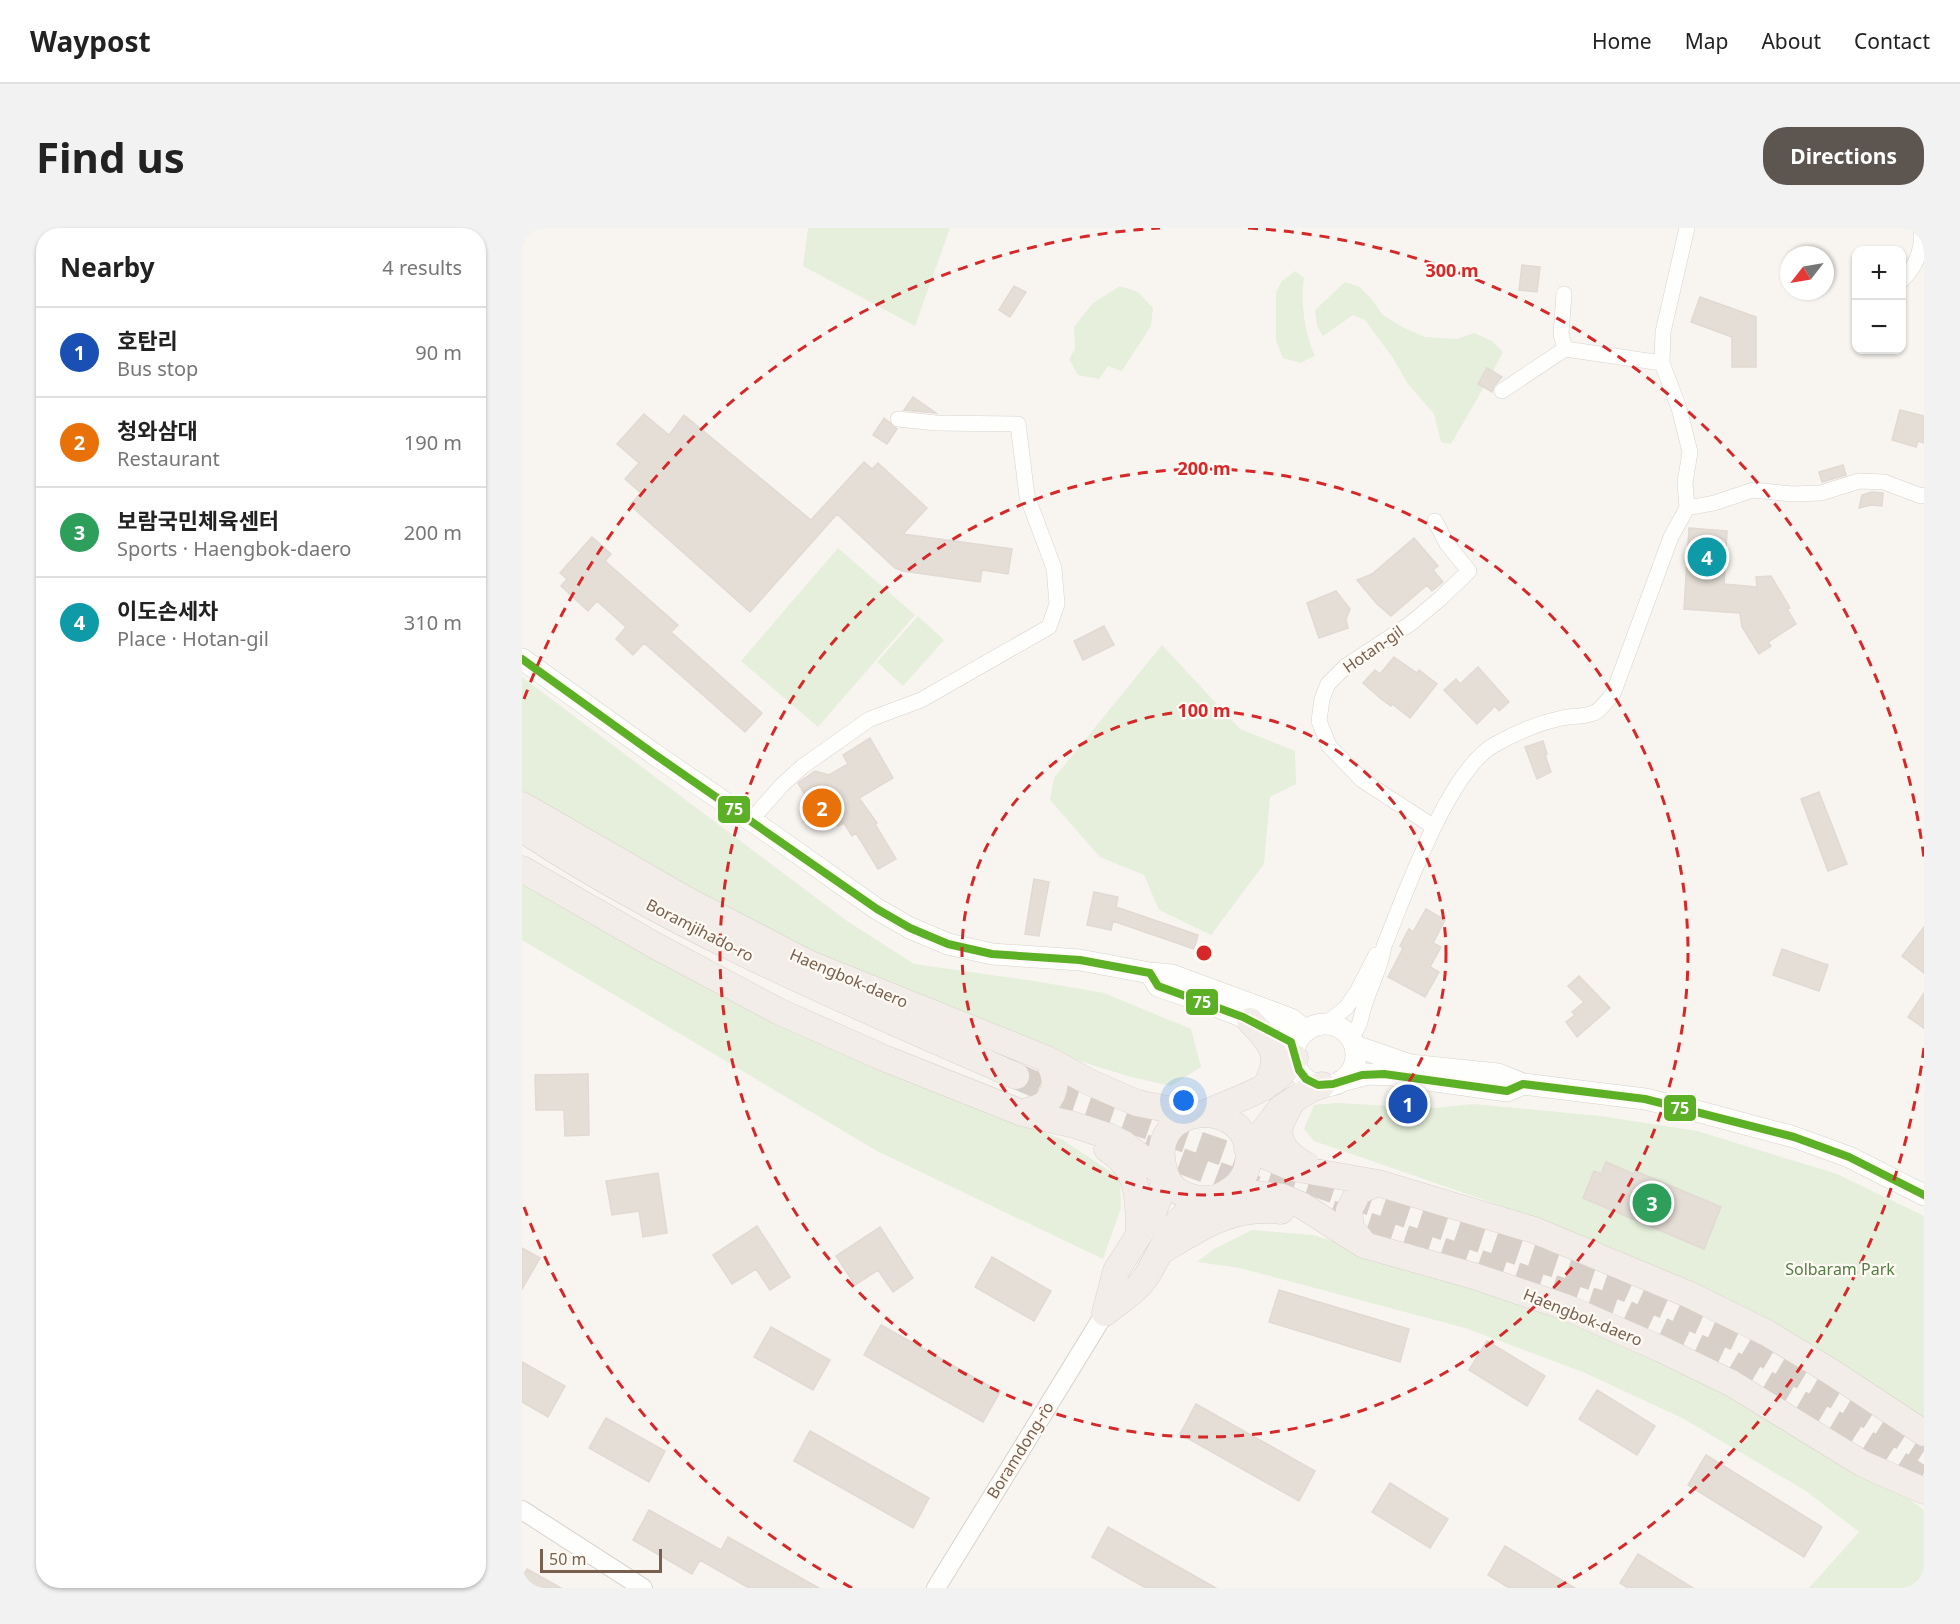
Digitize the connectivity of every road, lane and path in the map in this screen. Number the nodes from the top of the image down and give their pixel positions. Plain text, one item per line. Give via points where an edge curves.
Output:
1 (1921, 228) edge
2 (1685, 229) edge
3 (1906, 276) edge
4 (1564, 294) dead end
5 (1565, 349) junction
6 (1662, 363) junction
7 (1502, 391) dead end
8 (898, 419) dead end
9 (1924, 495) edge
10 (1686, 508) junction
11 (1435, 521) dead end
12 (522, 659) edge
13 (522, 805) edge
14 (751, 820) junction
15 (1434, 827) junction
16 (522, 829) edge
17 (522, 856) edge
18 (522, 869) edge
19 (1384, 946) junction
20 (1150, 973) junction
21 (1250, 1021) junction
22 (1315, 1027) junction
23 (1353, 1042) junction
24 (1294, 1058) junction
25 (1047, 1059) junction
26 (1331, 1083) junction
27 (1523, 1084) junction
28 (1264, 1089) junction
29 (1293, 1100) junction
30 (1027, 1114) junction
31 (1199, 1114) junction
32 (1247, 1148) junction
33 (1325, 1175) junction
34 (1166, 1176) junction
35 (1378, 1183) junction
36 (1924, 1195) edge
37 (1219, 1197) junction
38 (1139, 1236) junction
39 (1364, 1245) junction
40 (1162, 1251) junction
41 (1104, 1313) junction
42 (1924, 1433) edge
43 (1924, 1491) edge
44 (522, 1510) edge
45 (643, 1588) edge
46 (936, 1588) edge

1 - 3 street via 1924,235 1920,260
2 - 6 street via 1663,332
4 - 5 street via 1561,334
5 - 6 street
5 - 7 street
6 - 10 street via 1690,452
8 - 14 street via 1018,424 1027,496 1054,568 1057,604 1049,627 921,700 870,719 803,766
9 - 10 street via 1884,482 1859,481 1821,492 1753,490
10 - 15 street via 1671,537 1613,694 1594,713 1562,718 1492,746 1472,765
11 - 15 street, Hotan-gil via 1447,544 1469,571 1410,624 1346,666 1328,684 1319,721 1329,746 1362,780
12 - 14 main road
13 - 25 highway, Haengbok-daero via 687,900 808,963
14 - 20 main road via 876,909 948,944 992,954 1080,960
15 - 19 street
16 - 17 highway, Boramjihado-ro via 679,921 1010,1086 815,1011 682,946
18 - 30 highway via 778,1011
19 - 22 street via 1374,956 1346,1008
19 - 23 street via 1382,963
20 - 21 main road via 1158,986
20 - 22 main road via 1172,975
21 - 24 main road via 1291,1042
21 - 28 highway via 1268,1040 1275,1059 1274,1072
22 - 23 main road via 1335,1025
22 - 24 main road via 1299,1038
23 - 26 main road via 1354,1066 1348,1075
23 - 27 main road via 1410,1065 1498,1074
24 - 26 main road via 1303,1076 1312,1082
24 - 28 highway via 1286,1071
25 - 30 highway via 1055,1071 1054,1088 1044,1105
25 - 31 highway, Haengbok-daero via 1137,1103
26 - 27 main road via 1368,1074 1507,1091
26 - 29 highway
27 - 36 main road via 1645,1099 1794,1137 1849,1157
28 - 31 highway
29 - 32 highway via 1280,1109
29 - 33 highway via 1280,1128 1283,1147 1295,1160
30 - 34 highway via 1071,1124 1124,1143
30 - 38 highway via 1096,1142 1121,1157 1132,1174
31 - 32 highway via 1221,1116 1233,1124
31 - 34 highway via 1178,1121 1168,1132 1161,1162
32 - 33 highway via 1293,1168
32 - 37 highway via 1244,1175
33 - 35 highway
34 - 37 highway via 1185,1196
34 - 38 highway via 1154,1211
35 - 39 highway via 1359,1191 1349,1210 1351,1227
35 - 42 highway via 1534,1230 1690,1295 1767,1333
37 - 39 highway, Haengbok-daero via 1239,1192 1282,1197
37 - 40 highway via 1186,1214
38 - 41 highway via 1116,1271
39 - 40 highway via 1331,1234 1297,1215 1261,1209 1209,1223
39 - 43 highway, Haengbok-daero via 1565,1307 1650,1344 1731,1383 1863,1464
40 - 41 highway via 1142,1283
41 - 46 street, Boramdong-ro
44 - 45 street

